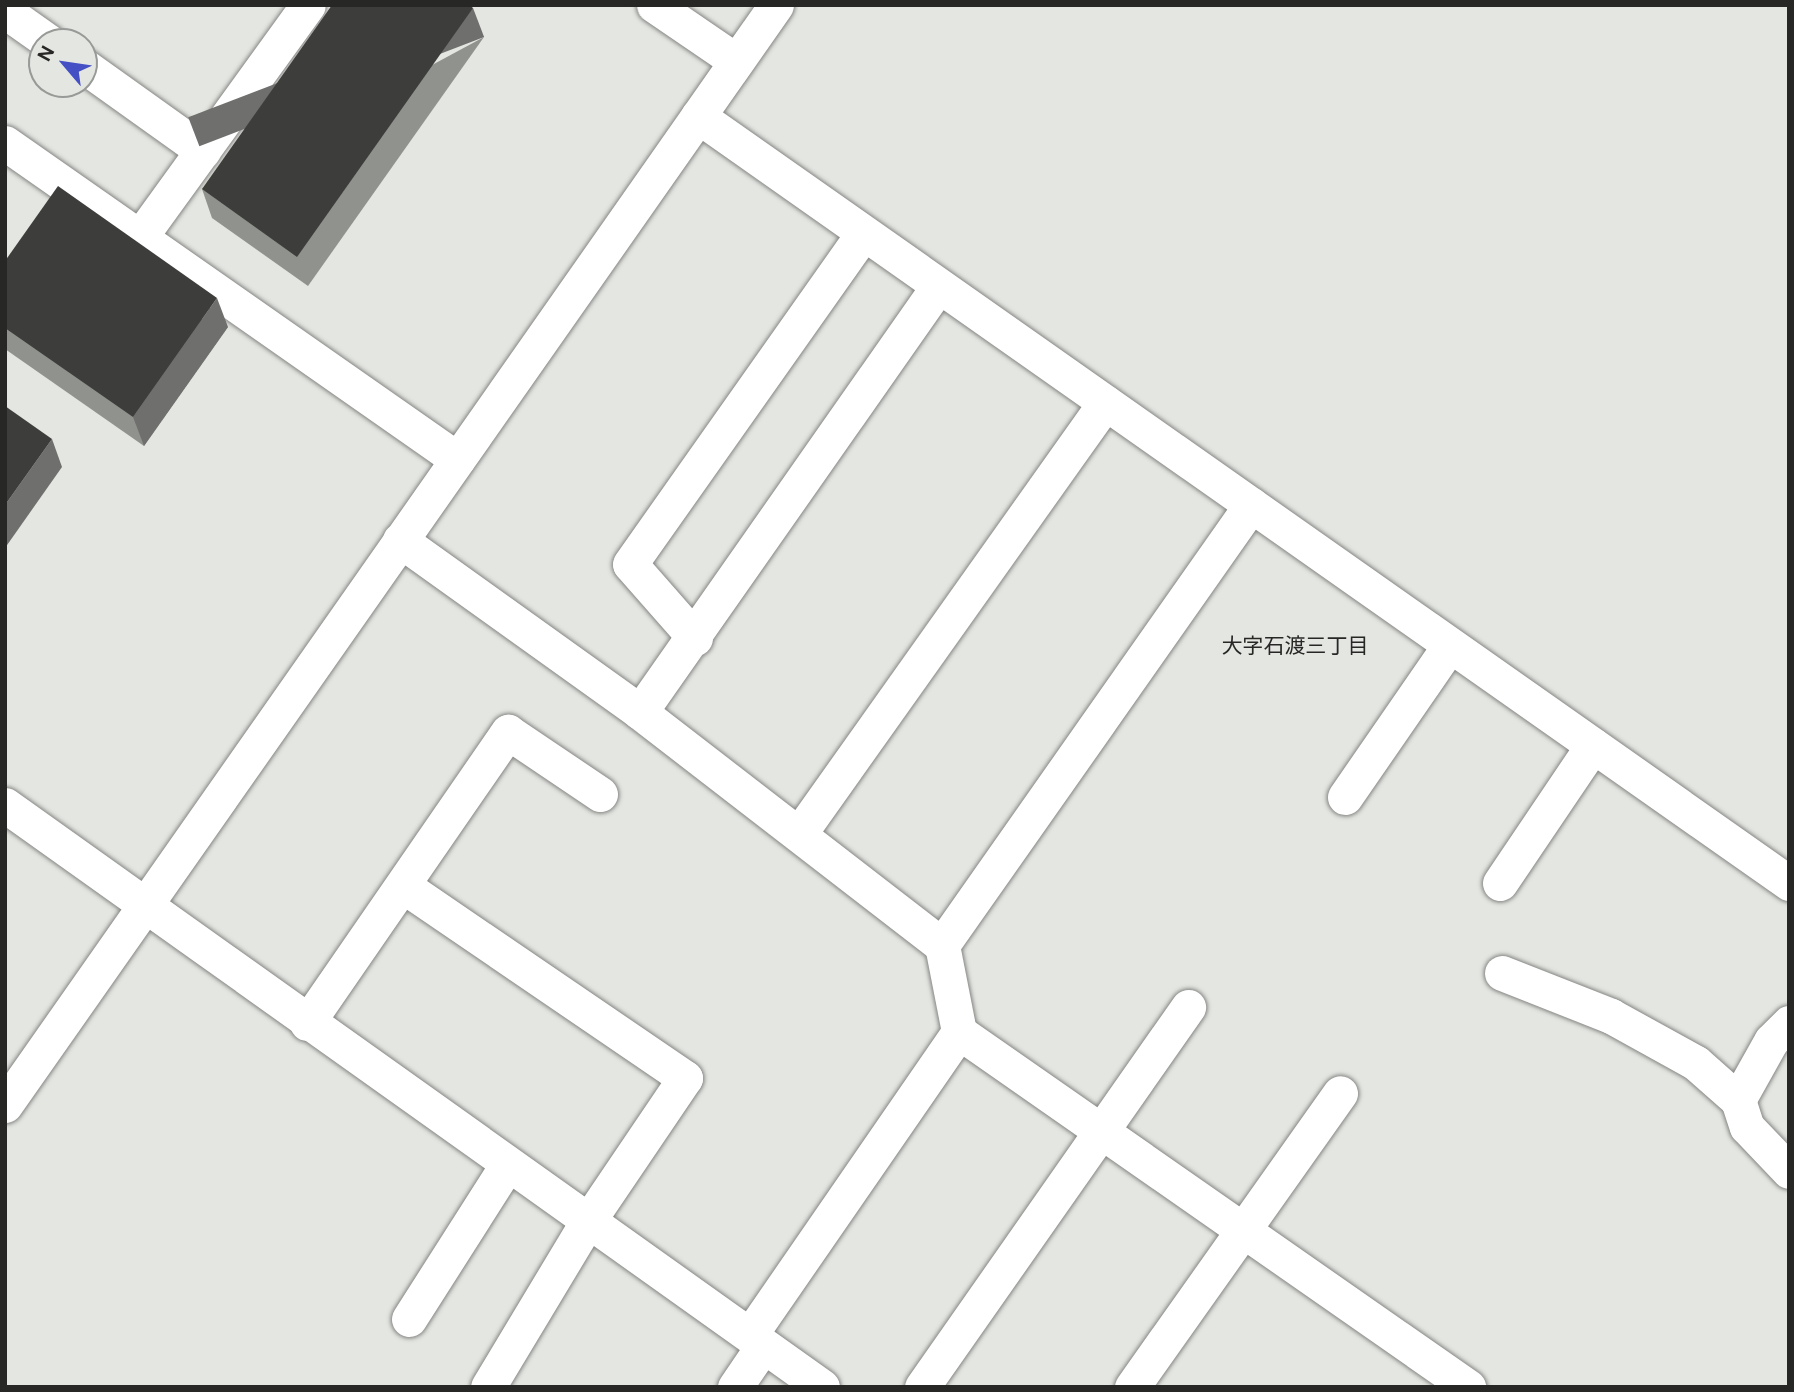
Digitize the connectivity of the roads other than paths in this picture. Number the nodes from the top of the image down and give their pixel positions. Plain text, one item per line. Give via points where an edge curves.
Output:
1 (308, 5) edge
2 (654, 5) edge
3 (776, 5) edge
4 (5, 10) edge
5 (30, 28) edge
6 (736, 61) junction
7 (98, 76) edge
8 (698, 116) junction
9 (5, 143) edge
10 (203, 151) junction
11 (861, 236) junction
12 (140, 237) junction
13 (937, 288) junction
14 (1105, 403) junction
15 (457, 459) junction
16 (1251, 505) junction
17 (400, 540) junction
18 (695, 638) junction
19 (1449, 646) junction
20 (640, 712) junction
21 (1593, 745) junction
22 (600, 794) dead end
23 (1345, 797) dead end
24 (5, 805) edge
25 (799, 834) junction
26 (1500, 883) dead end
27 (1789, 883) edge
28 (405, 887) junction
29 (146, 902) junction
30 (942, 945) junction
31 (1502, 973) dead end
32 (1188, 1007) dead end
33 (307, 1023) junction
34 (1789, 1023) edge
35 (959, 1032) junction
36 (1340, 1093) dead end
37 (1738, 1100) junction
38 (5, 1105) edge
39 (1102, 1128) junction
40 (507, 1165) junction
41 (1789, 1171) edge
42 (586, 1224) junction
43 (1246, 1229) junction
44 (409, 1319) dead end
45 (756, 1340) junction
46 (488, 1387) edge
47 (735, 1387) edge
48 (822, 1387) edge
49 (922, 1387) edge
50 (1132, 1387) edge
51 (1468, 1387) edge

1 - 10 street
2 - 6 street
3 - 6 street
4 - 5 street
6 - 8 street
7 - 10 street
8 - 11 street
8 - 15 street
9 - 12 street
10 - 12 street
11 - 13 street
11 - 18 street via 630,564
12 - 15 street
13 - 14 street
13 - 18 street
14 - 16 street
14 - 25 street
15 - 17 street
16 - 19 street
16 - 30 street
17 - 20 street
17 - 29 street
18 - 20 street
19 - 21 street
19 - 23 street
20 - 25 street
21 - 26 street
21 - 27 street
22 - 28 street via 508,732
24 - 29 street
25 - 30 street
28 - 33 street
28 - 42 street via 685,1078
29 - 33 street
29 - 38 street
30 - 35 street
31 - 37 street via 1612,1016 1696,1063
32 - 39 street
33 - 40 street
34 - 37 street via 1771,1041
35 - 39 street
35 - 45 street
36 - 43 street
37 - 41 street via 1747,1127
39 - 43 street
39 - 49 street
40 - 42 street
40 - 44 street
42 - 45 street
42 - 46 street
43 - 50 street
43 - 51 street
45 - 47 street
45 - 48 street

